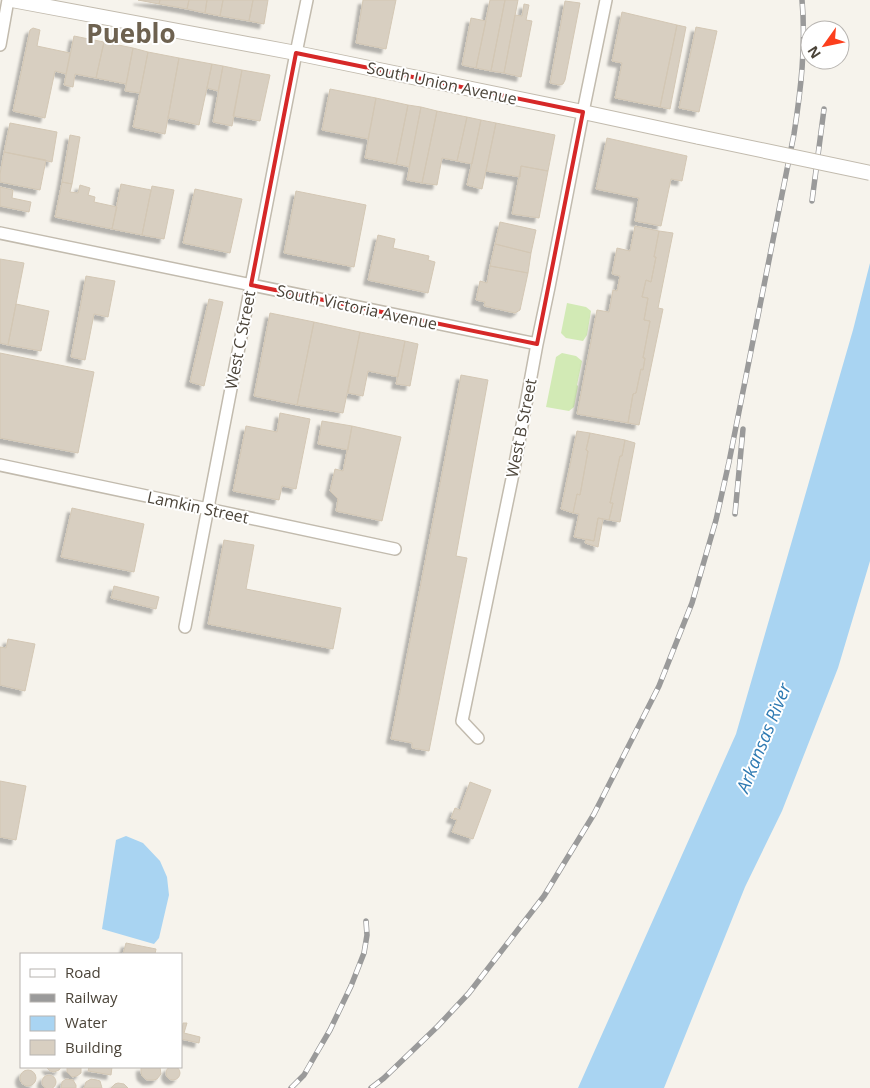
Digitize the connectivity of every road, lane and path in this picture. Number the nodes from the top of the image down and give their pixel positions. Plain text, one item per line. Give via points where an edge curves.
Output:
1 (10, 0) edge
2 (307, 0) edge
3 (606, 0) edge
4 (0, 45) edge
5 (296, 53) junction
6 (582, 112) junction
7 (870, 173) edge
8 (0, 233) edge
9 (251, 285) junction
10 (537, 344) junction
11 (0, 465) edge
12 (208, 509) junction
13 (395, 549) dead end
14 (185, 627) dead end
15 (478, 738) dead end

1 - 4 street
1 - 5 street, South Union Avenue
2 - 5 street, West C Street
3 - 6 street, West B Street
5 - 6 street, South Union Avenue
5 - 9 street, West C Street
6 - 7 street, South Union Avenue, bridge
6 - 10 street, West B Street
8 - 9 street, South Victoria Avenue
9 - 10 street, South Victoria Avenue
9 - 12 street, West C Street
10 - 15 street, West B Street via 462,720
11 - 12 street, Lamkin Street
12 - 13 street, Lamkin Street
12 - 14 street, West C Street

